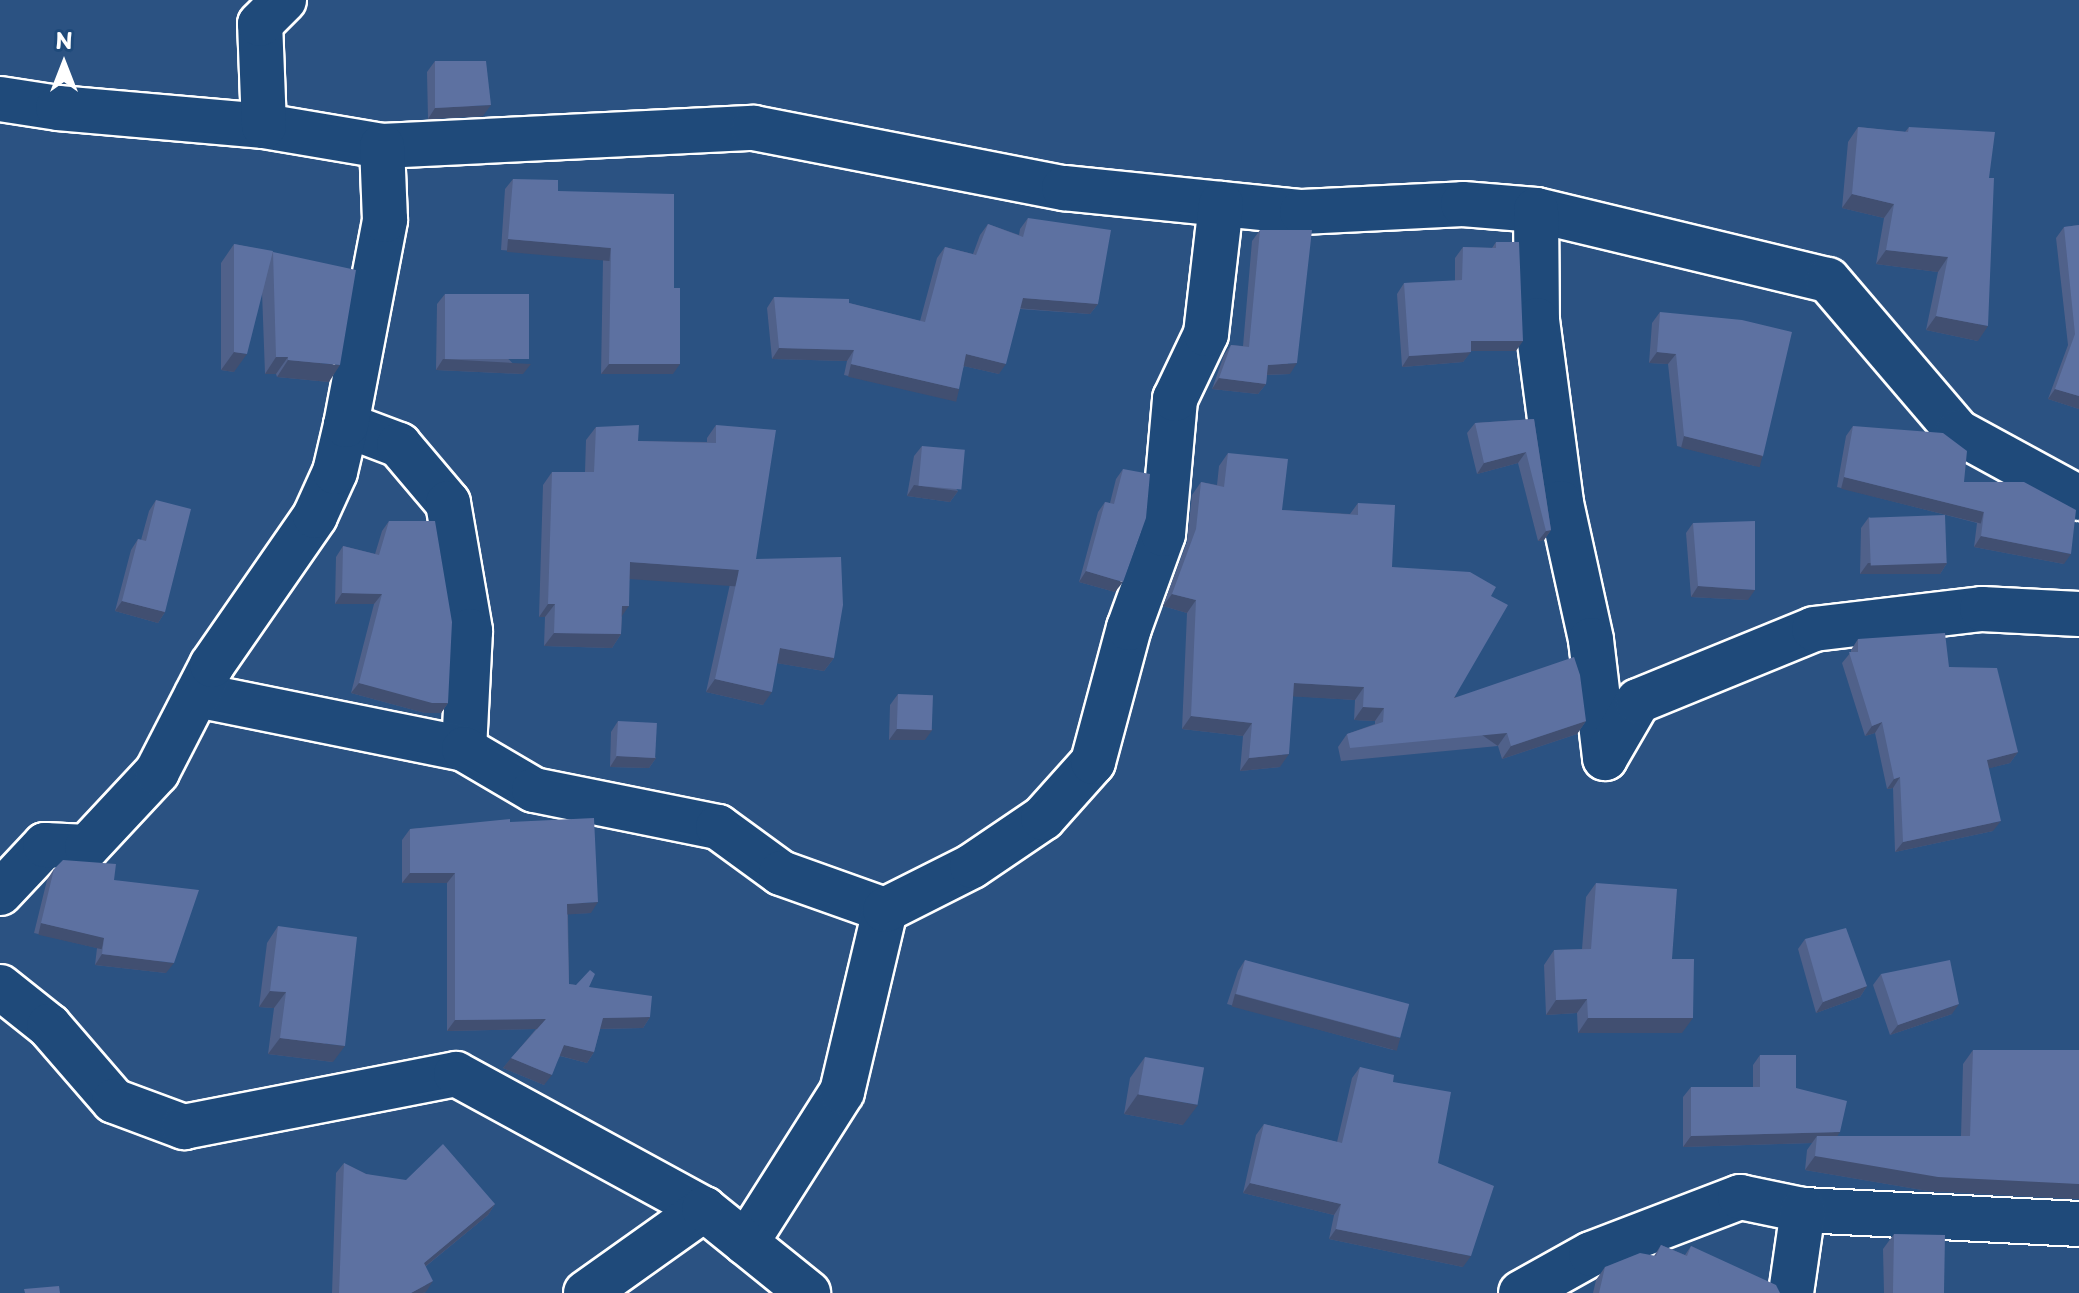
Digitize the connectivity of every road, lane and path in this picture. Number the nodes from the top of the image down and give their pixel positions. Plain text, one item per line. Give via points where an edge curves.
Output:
1 (284, 0) edge
2 (0, 99) edge
3 (264, 126) junction
4 (382, 146) junction
5 (1221, 204) junction
6 (1536, 210) junction
7 (346, 425) junction
8 (2079, 498) edge
9 (2079, 614) edge
10 (197, 695) junction
11 (464, 749) junction
12 (0, 893) edge
13 (885, 910) junction
14 (0, 987) edge
15 (704, 1209) junction
16 (1803, 1210) junction
17 (2079, 1224) edge
18 (746, 1243) junction
19 (586, 1293) edge
20 (808, 1293) edge
21 (1521, 1293) edge
22 (1791, 1293) edge

1 - 3 street via 260,24
2 - 3 street
3 - 4 street
4 - 5 street via 754,128 1064,188
4 - 7 street via 385,220
5 - 6 street via 1302,212 1463,204
5 - 13 street via 1206,334 1175,399 1163,534 1129,628 1093,762 1043,818 972,866
6 - 8 street via 1828,280 1958,432
6 - 9 street via 1537,320 1561,503 1591,640 1605,758 1638,701 1814,629 1982,609
7 - 10 street via 335,472 315,516
7 - 11 street via 399,445 448,503 470,631
10 - 11 street
10 - 12 street via 157,772 87,847 45,845
11 - 13 street via 534,790 718,827 781,873
13 - 18 street via 842,1092
14 - 15 street via 49,1026 114,1101 184,1127 456,1074
15 - 18 street
15 - 19 street
16 - 17 street
16 - 21 street via 1740,1197 1591,1254
16 - 22 street
18 - 20 street

